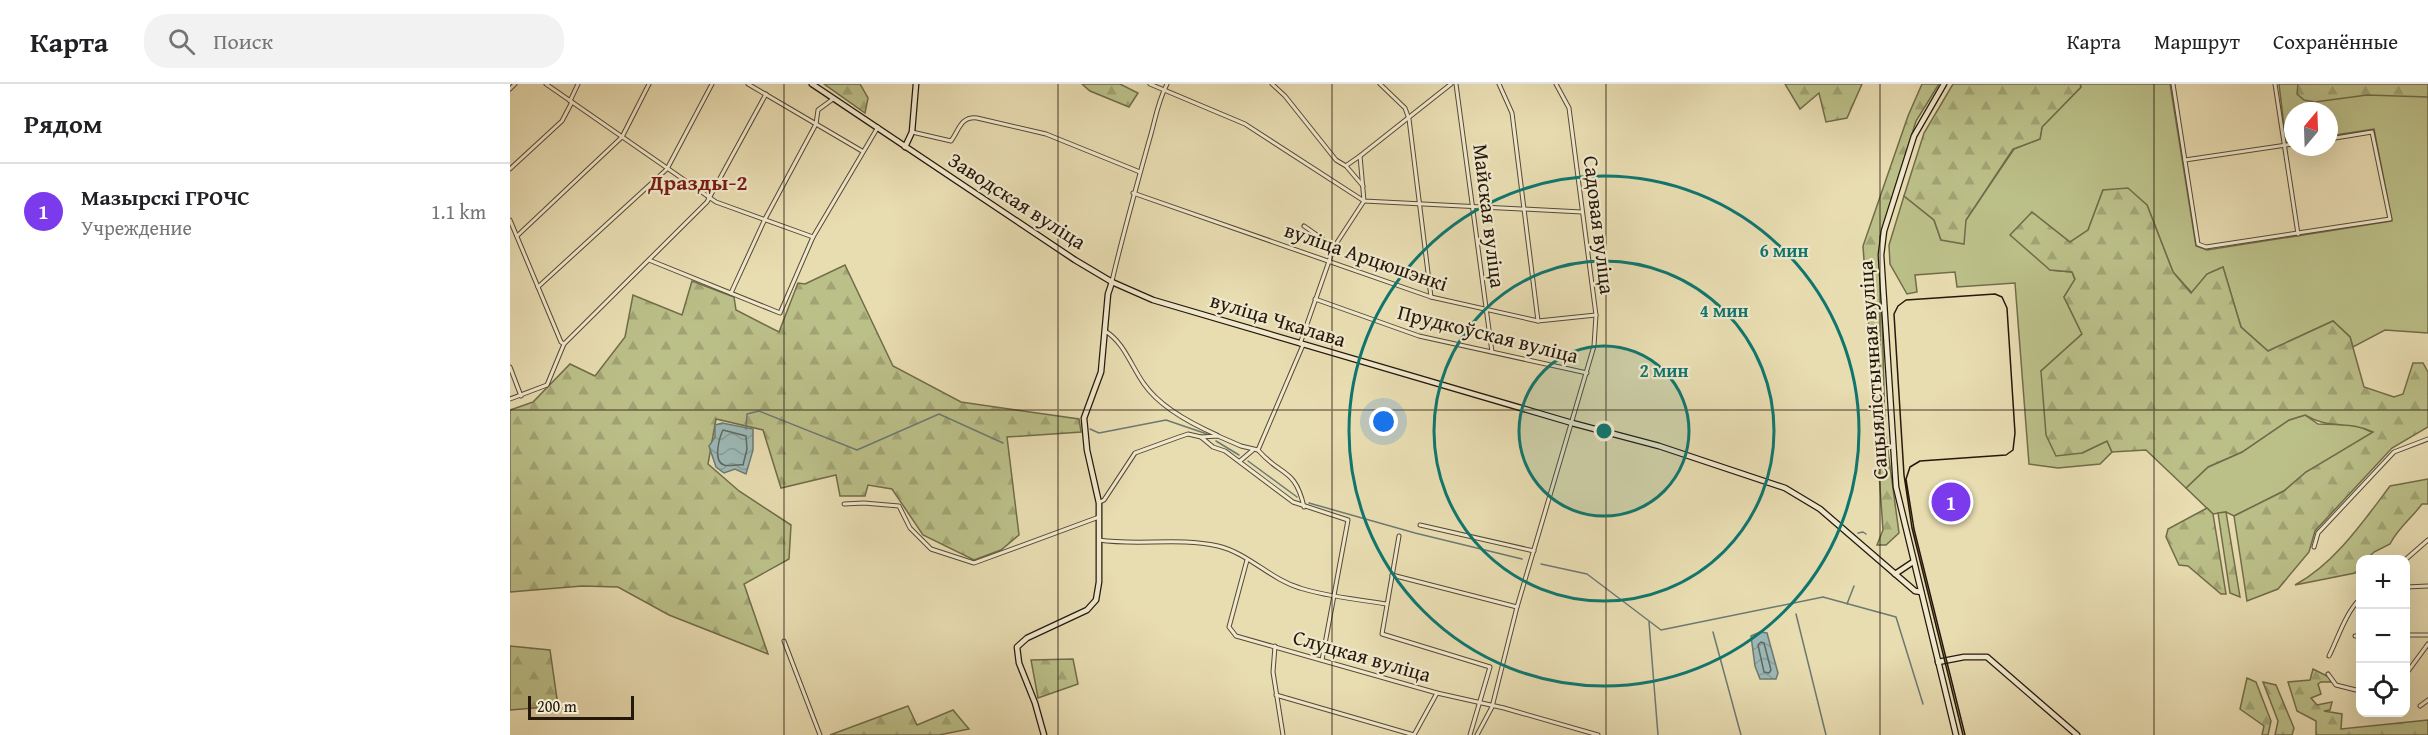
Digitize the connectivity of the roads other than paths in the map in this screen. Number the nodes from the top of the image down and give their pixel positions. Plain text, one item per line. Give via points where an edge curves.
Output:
1 (515, 84) edge
2 (546, 84) edge
3 (578, 84) edge
4 (650, 84) edge
5 (712, 84) edge
6 (748, 84) edge
7 (812, 84) edge
8 (916, 84) edge
9 (1150, 84) edge
10 (1167, 84) edge
11 (1272, 84) edge
12 (1380, 84) edge
13 (1453, 84) edge
14 (1499, 84) edge
15 (1556, 84) edge
16 (1944, 84) edge
17 (2173, 84) edge
18 (2275, 84) edge
19 (510, 89) edge
20 (1164, 90) junction
21 (766, 94) junction
22 (833, 99) junction
23 (571, 102) junction
24 (1409, 119) junction
25 (816, 124) junction
26 (878, 127) junction
27 (912, 132) junction
28 (621, 136) junction
29 (2338, 138) edge
30 (2283, 146) junction
31 (905, 147) junction
32 (862, 151) junction
33 (1360, 156) junction
34 (2185, 160) junction
35 (1346, 166) junction
36 (510, 169) edge
37 (667, 169) junction
38 (1140, 171) junction
39 (1364, 187) junction
40 (1133, 193) junction
41 (710, 198) junction
42 (1364, 201) junction
43 (1419, 204) junction
44 (1471, 205) junction
45 (1524, 208) junction
46 (1582, 212) junction
47 (765, 219) junction
48 (510, 220) edge
49 (1304, 226) dead end
50 (2298, 234) junction
51 (518, 236) junction
52 (813, 237) junction
53 (1334, 247) junction
54 (649, 260) junction
55 (1330, 262) junction
56 (1112, 282) junction
57 (538, 286) junction
58 (731, 293) junction
59 (1431, 297) junction
60 (1315, 299) junction
61 (1485, 310) junction
62 (1596, 315) junction
63 (1538, 321) junction
64 (1105, 331) junction
65 (564, 344) junction
66 (1302, 345) junction
67 (1492, 352) junction
68 (510, 367) edge
69 (1587, 373) junction
70 (521, 396) junction
71 (510, 399) edge
72 (1572, 423) junction
73 (1218, 436) junction
74 (1201, 437) junction
75 (2428, 439) edge
76 (1256, 450) junction
77 (1240, 462) junction
78 (1099, 503) junction
79 (844, 504) dead end
80 (1304, 507) junction
81 (1099, 517) junction
82 (1420, 525) dead end
83 (1399, 536) dead end
84 (1099, 540) junction
85 (2428, 540) edge
86 (2314, 547) dead end
87 (1534, 551) junction
88 (2410, 556) edge
89 (1247, 560) junction
90 (1913, 562) junction
91 (1895, 574) junction
92 (1392, 575) junction
93 (2428, 586) edge
94 (2410, 587) edge
95 (1921, 592) junction
96 (1336, 595) junction
97 (1386, 604) junction
98 (2356, 606) edge
99 (1517, 607) junction
100 (2410, 635) edge
101 (2428, 635) edge
102 (784, 641) dead end
103 (2428, 644) edge
104 (1275, 646) junction
105 (2329, 656) dead end
106 (1323, 658) junction
107 (1938, 662) junction
108 (2410, 669) edge
109 (2328, 674) dead end
110 (2356, 691) edge
111 (1437, 693) junction
112 (1276, 695) junction
113 (2428, 700) edge
114 (1480, 704) junction
115 (1492, 706) junction
116 (2420, 706) dead end
117 (820, 735) edge
118 (1044, 735) edge
119 (1283, 735) edge
120 (1414, 735) edge
121 (1470, 735) edge
122 (1477, 735) edge
123 (1598, 735) edge
124 (1956, 735) edge
125 (2077, 735) edge

1 - 19 street
2 - 23 street
3 - 23 street
4 - 28 street
5 - 37 street
6 - 21 street
7 - 22 main road, Заводская вуліца
8 - 27 main road
9 - 20 street
10 - 20 street
11 - 35 street via 1336,160
12 - 24 street via 1405,108
13 - 24 street
13 - 44 street, Майская вуліца
14 - 45 street via 1512,113
15 - 46 street, Садовая вуліца via 1569,108
16 - 90 main road, Сацыялістычная вуліца via 1917,130 1882,248 1894,473
17 - 34 street
18 - 30 street
20 - 38 street
20 - 42 street via 1245,124
21 - 25 street
21 - 41 street
22 - 25 street via 818,110
22 - 26 main road, Заводская вуліца
23 - 28 street
23 - 36 street via 562,121
24 - 33 street
24 - 43 street
25 - 32 street
25 - 47 street
26 - 31 main road, Заводская вуліца
26 - 32 street
27 - 31 main road
27 - 38 street via 951,141 961,122 977,118 1046,134
28 - 37 street
28 - 51 street
29 - 50 street via 2372,132 2390,219
30 - 34 street
30 - 50 street
31 - 56 main road, Заводская вуліца
32 - 52 street
33 - 35 street
33 - 39 street
34 - 50 street via 2198,244 2206,247
35 - 39 street
37 - 41 street
37 - 57 street
38 - 40 street
39 - 42 street
40 - 55 street, вуліца Арцюшэнкі
40 - 56 street
41 - 47 street
41 - 54 street
42 - 43 street
42 - 53 street
43 - 44 street
43 - 59 street
44 - 45 street
44 - 61 street, Майская вуліца
45 - 46 street
45 - 63 street
46 - 62 street, Садовая вуліца
47 - 52 street
47 - 58 street
48 - 51 street
49 - 53 street
51 - 57 street
52 - 58 street via 780,313
53 - 55 street
54 - 58 street
54 - 65 street
55 - 59 street, вуліца Арцюшэнкі
55 - 60 street
56 - 64 main road
56 - 66 main road, вуліца Чкалава via 1153,300
57 - 65 street
59 - 61 street, вуліца Арцюшэнкі
60 - 66 street
60 - 67 street, Прудкоўская вуліца via 1419,336
61 - 63 street, вуліца Арцюшэнкі
61 - 67 street, Майская вуліца
62 - 63 street, вуліца Арцюшэнкі
62 - 69 street, Садовая вуліца
64 - 73 street via 1116,337 1145,386 1165,404
64 - 78 main road via 1101,372 1084,418
65 - 70 street via 547,385
66 - 72 main road, вуліца Чкалава
66 - 76 street via 1293,375
67 - 69 street, Прудкоўская вуліца
68 - 70 street
69 - 72 street, Садовая вуліца
70 - 71 street
72 - 87 street, Садовая вуліца
72 - 91 main road, вуліца Чкалава via 1659,446 1785,488 1820,509
73 - 74 street
73 - 76 street
74 - 77 street
74 - 78 street via 1188,434 1135,453
75 - 86 street via 2394,452 2318,533
76 - 77 street
76 - 80 street via 1296,480
77 - 80 street
78 - 81 main road
79 - 81 street via 899,506 910,528 931,549 974,563
80 - 96 street via 1348,520
81 - 84 main road
82 - 87 street
83 - 92 street
84 - 89 street via 1185,540 1240,553
84 - 118 main road via 1095,600 1087,610 1027,638 1017,647
85 - 88 street
87 - 99 street, Садовая вуліца
89 - 96 street via 1298,588
89 - 104 street, Слуцкая вуліца via 1229,627 1236,636
90 - 91 main road
90 - 95 main road, Сацыялістычная вуліца
91 - 95 main road, вуліца Чкалава
92 - 97 street
92 - 99 street
93 - 94 street
95 - 107 main road, Сацыялістычная вуліца
96 - 97 street
96 - 106 street
97 - 114 street via 1382,634 1490,667
98 - 105 street
99 - 115 street, Садовая вуліца
100 - 101 street
102 - 117 street
103 - 108 street
104 - 106 street, Слуцкая вуліца
104 - 112 street
106 - 111 street, Слуцкая вуліца
107 - 124 main road, Сацыялістычная вуліца
107 - 125 main road via 1987,657
109 - 110 street via 2336,685
111 - 114 street, Слуцкая вуліца
111 - 120 street
112 - 119 street
112 - 120 street
113 - 116 street
114 - 115 street, Слуцкая вуліца
114 - 121 street
115 - 122 street, Садовая вуліца
115 - 123 street, Слуцкая вуліца

